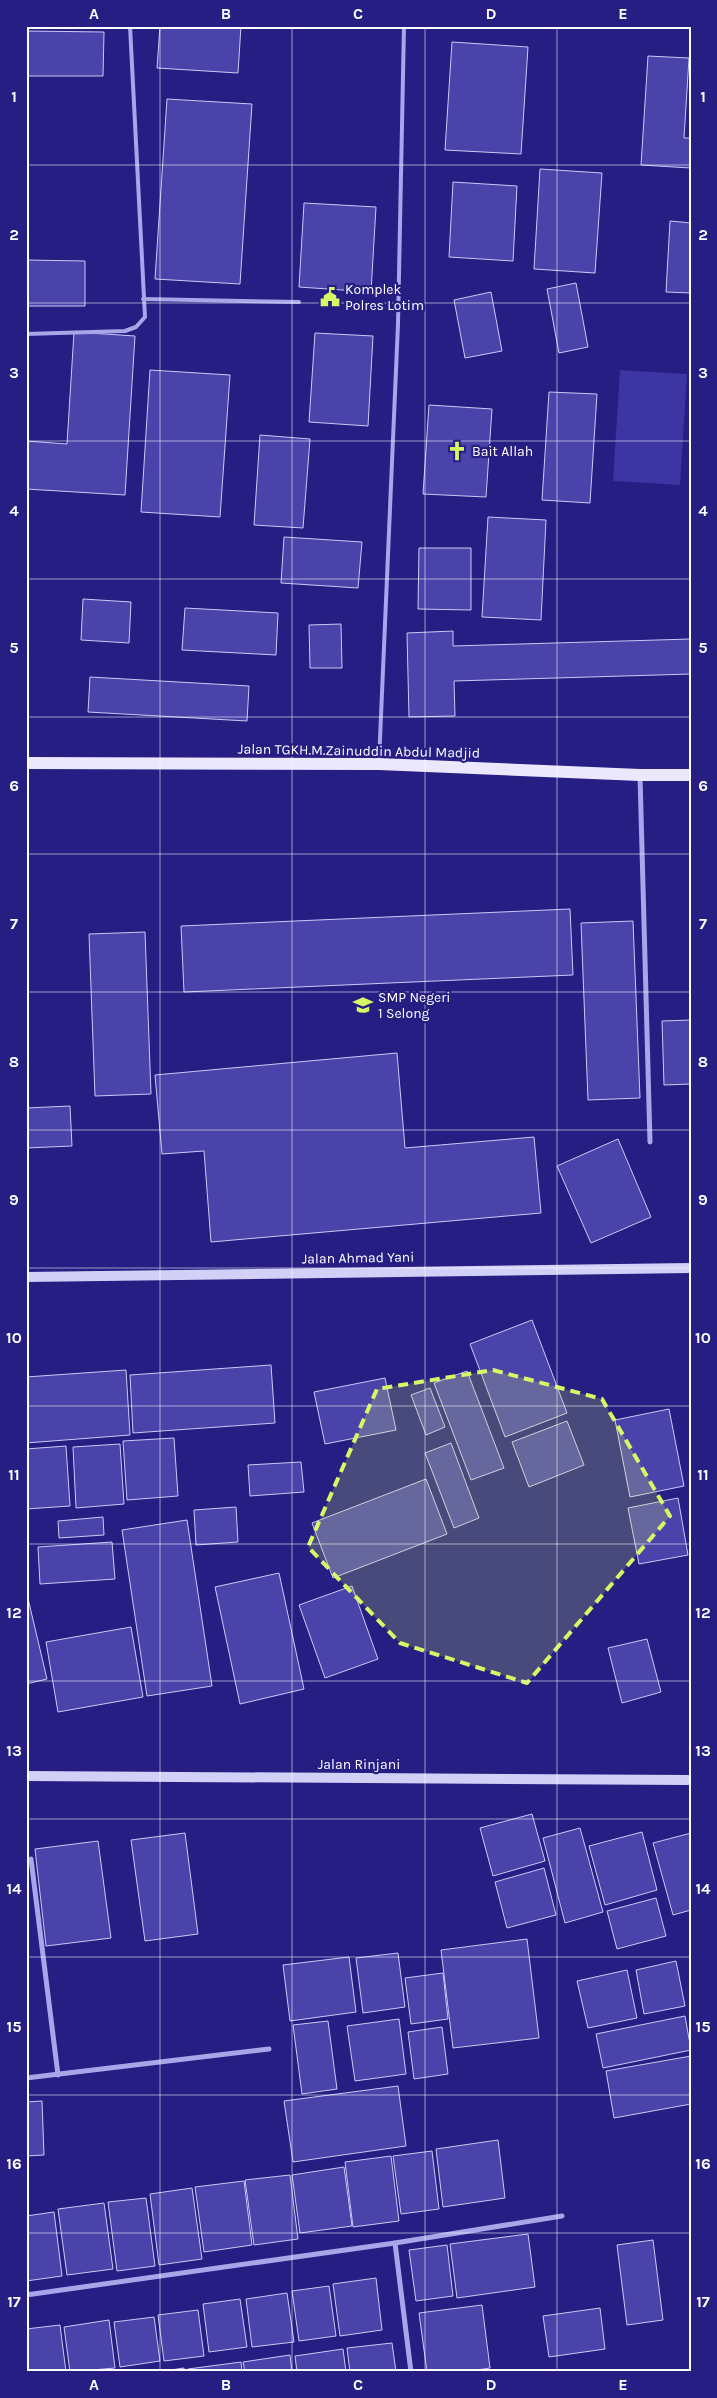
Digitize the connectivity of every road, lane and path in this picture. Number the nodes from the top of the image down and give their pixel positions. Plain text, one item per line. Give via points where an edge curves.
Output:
1 (130, 26) edge
2 (404, 26) edge
3 (143, 299) junction
4 (299, 302) dead end
5 (26, 334) edge
6 (26, 763) edge
7 (379, 764) junction
8 (691, 775) edge
9 (640, 776) junction
10 (650, 1142) dead end
11 (691, 1268) edge
12 (26, 1277) edge
13 (26, 1776) edge
14 (691, 1780) edge
15 (31, 1859) dead end
16 (269, 2049) dead end
17 (58, 2075) junction
18 (26, 2078) edge
19 (562, 2216) dead end
20 (395, 2243) junction
21 (26, 2295) edge
22 (411, 2372) edge

1 - 3 lane
2 - 7 lane via 398,324
3 - 4 lane
3 - 5 lane via 145,317 136,327 125,331
6 - 7 main road, Jalan TGKH.M.Zainuddin Abdul Madjid
7 - 9 main road, Jalan TGKH.M.Zainuddin Abdul Madjid
8 - 9 main road, Jalan TGKH.M.Zainuddin Abdul Madjid
9 - 10 street
11 - 12 street, Jalan Ahmad Yani
13 - 14 street, Jalan Rinjani
15 - 17 street
16 - 17 street
17 - 18 street
19 - 20 street
20 - 21 street
20 - 22 street

